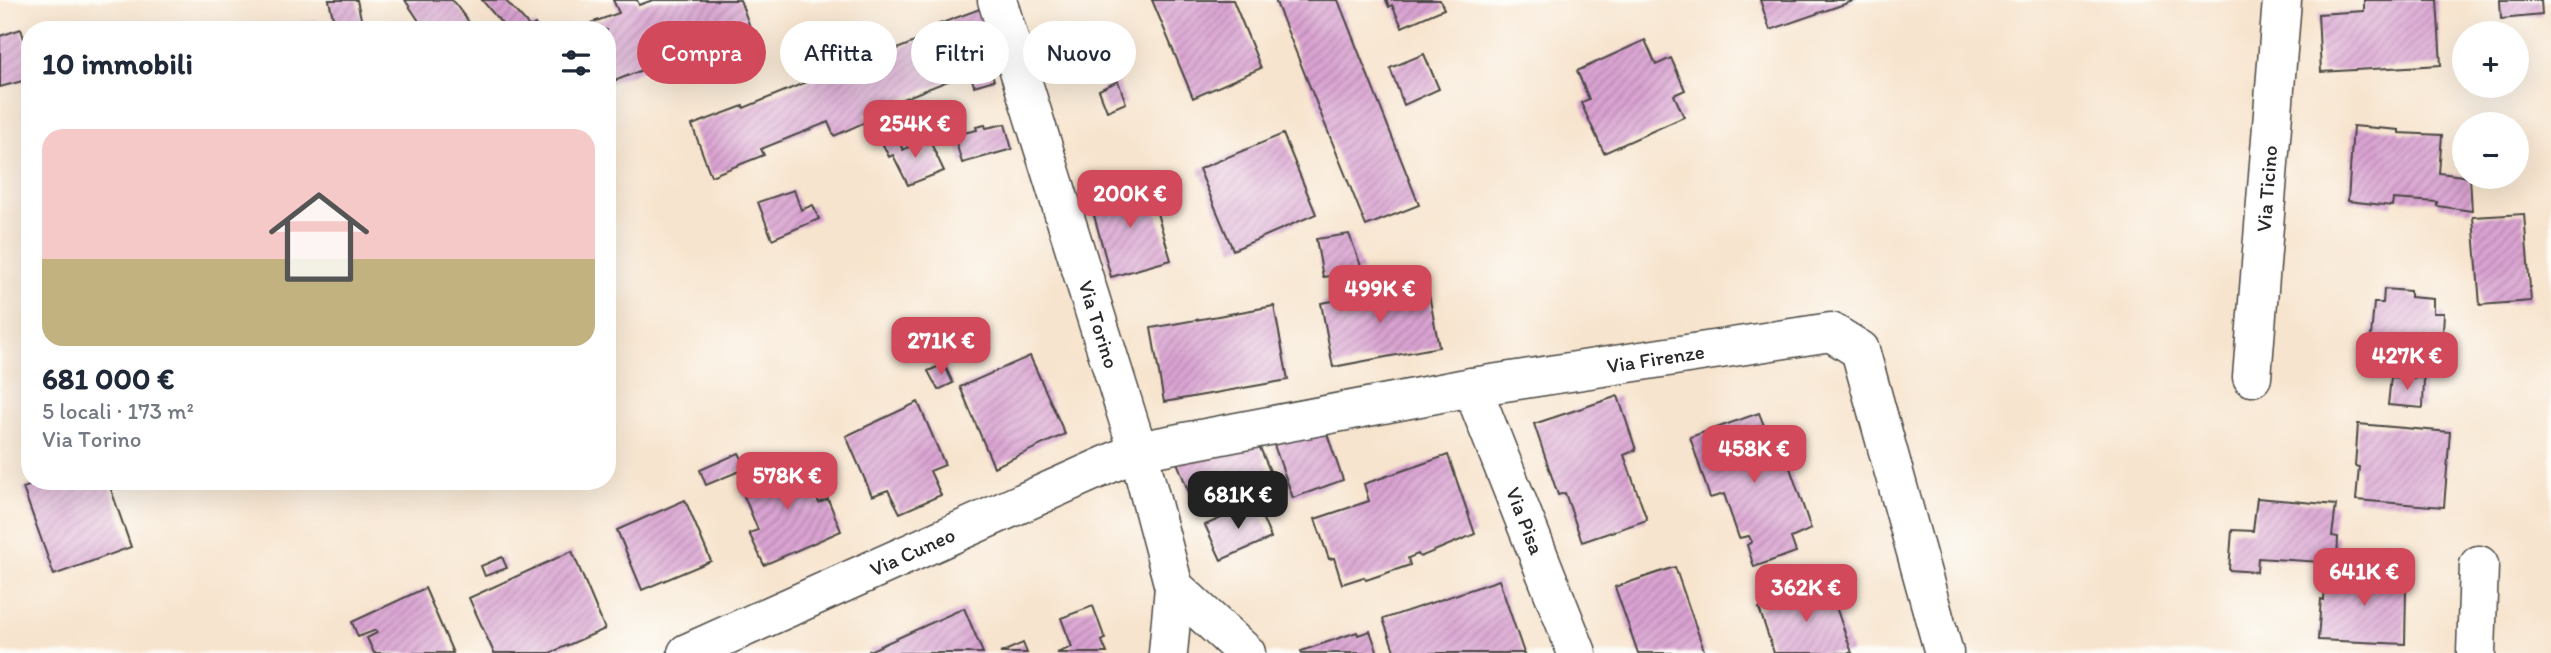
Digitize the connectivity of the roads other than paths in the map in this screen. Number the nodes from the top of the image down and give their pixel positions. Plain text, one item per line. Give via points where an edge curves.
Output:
1 (997, 0) edge
2 (2282, 0) edge
3 (2252, 377) dead end
4 (1472, 387) junction
5 (1138, 452) junction
6 (2479, 565) dead end
7 (1174, 587) junction
8 (687, 653) edge
9 (1168, 653) edge
10 (1246, 653) edge
11 (1577, 653) edge
12 (1944, 653) edge
13 (2476, 653) edge

1 - 5 street, Via Torino
2 - 3 street, Via Ticino
4 - 5 street, Via Firenze
4 - 11 street, Via Pisa
4 - 12 street, Via Firenze via 1831,332 1860,349
5 - 7 street, Via Torino
5 - 8 street, Via Cuneo
6 - 13 street
7 - 9 street, Via Torino
7 - 10 street

